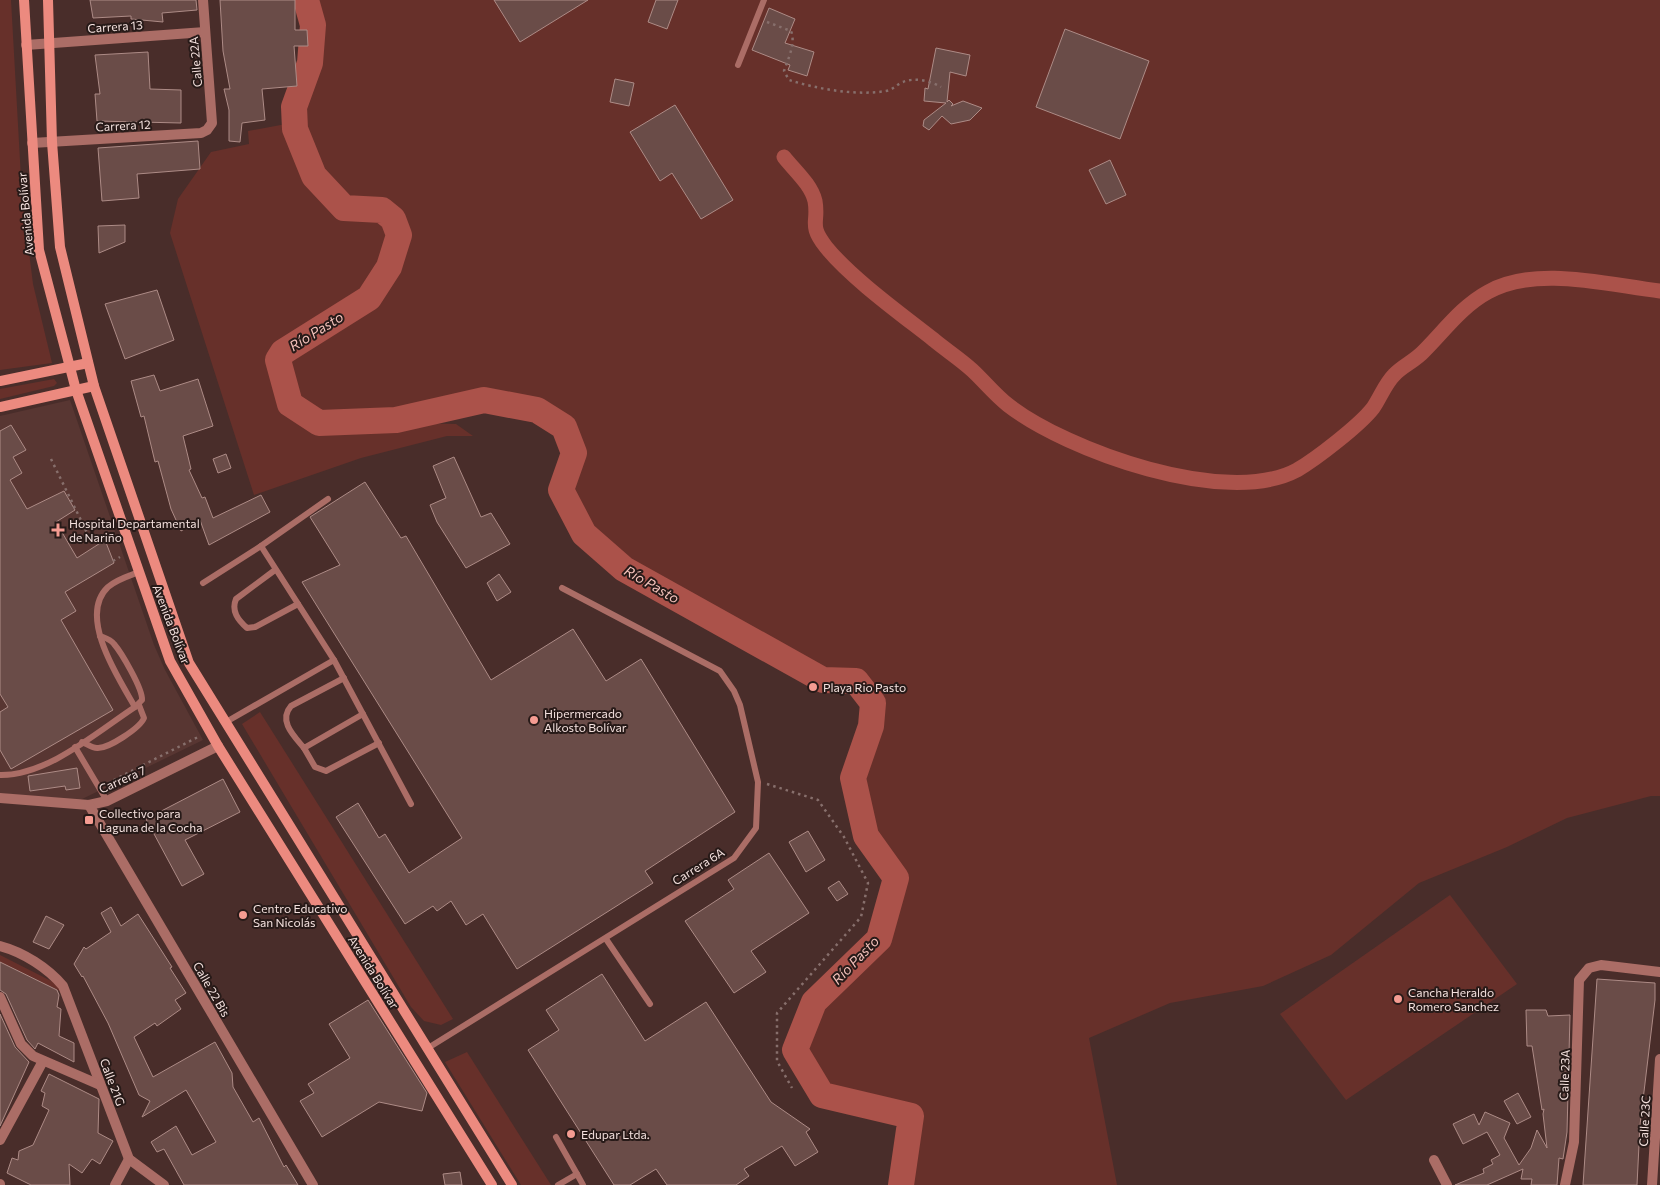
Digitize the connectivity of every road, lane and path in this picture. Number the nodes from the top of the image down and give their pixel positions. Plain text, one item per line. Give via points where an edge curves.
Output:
1 (24, 0) edge
2 (48, 0) edge
3 (203, 0) edge
4 (764, 0) edge
5 (757, 18) junction
6 (204, 32) junction
7 (49, 44) junction
8 (26, 45) junction
9 (738, 65) dead end
10 (941, 87) dead end
11 (212, 123) joint
12 (52, 142) junction
13 (32, 143) junction
14 (88, 363) junction
15 (70, 368) junction
16 (0, 381) edge
17 (94, 386) junction
18 (76, 390) junction
19 (0, 407) edge
20 (51, 459) dead end
21 (328, 499) dead end
22 (260, 546) junction
23 (94, 547) dead end
24 (113, 560) dead end
25 (276, 570) junction
26 (139, 572) junction
27 (127, 576) junction
28 (203, 583) dead end
29 (562, 588) dead end
30 (298, 604) junction
31 (100, 636) junction
32 (334, 660) junction
33 (344, 678) junction
34 (137, 706) junction
35 (363, 714) junction
36 (226, 722) junction
37 (193, 729) dead end
38 (82, 742) junction
39 (378, 743) junction
40 (218, 746) junction
41 (75, 747) junction
42 (304, 748) junction
43 (206, 752) junction
44 (0, 775) edge
45 (758, 782) junction
46 (0, 798) edge
47 (107, 801) junction
48 (411, 804) dead end
49 (89, 805) junction
50 (606, 939) junction
51 (0, 946) edge
52 (1660, 972) edge
53 (0, 998) edge
54 (650, 1004) dead end
55 (428, 1048) junction
56 (1660, 1059) edge
57 (43, 1061) junction
58 (1660, 1071) edge
59 (100, 1085) junction
60 (792, 1088) dead end
61 (556, 1137) dead end
62 (0, 1140) edge
63 (1658, 1148) edge
64 (130, 1159) junction
65 (1434, 1160) dead end
66 (577, 1174) junction
67 (116, 1185) edge
68 (164, 1185) edge
69 (313, 1185) edge
70 (492, 1185) edge
71 (512, 1185) edge
72 (558, 1185) edge
73 (583, 1185) edge
74 (1446, 1185) edge
75 (1565, 1185) edge
76 (1652, 1185) edge

1 - 8 main road, Avenida Bolívar
2 - 7 main road, Avenida Bolívar
3 - 6 street, Calle 22A
4 - 5 lane
5 - 9 lane
5 - 10 path via 791,31 793,42 784,71 789,80 808,86 862,91 887,91 911,80
6 - 7 street, Carrera 13
6 - 11 street, Calle 22A
7 - 8 street, Carrera 13
7 - 12 main road, Avenida Bolívar
8 - 13 main road, Avenida Bolívar
11 - 12 street, Carrera 12 via 201,133
12 - 13 street, Carrera 12
12 - 14 main road, Avenida Bolívar via 60,247
13 - 15 main road, Avenida Bolívar via 39,250
14 - 15 main road
14 - 17 main road, Avenida Bolívar
15 - 16 main road
15 - 18 main road, Avenida Bolívar
17 - 18 main road
17 - 36 main road, Avenida Bolívar via 189,663
18 - 19 main road
18 - 26 main road, Avenida Bolívar
20 - 23 path
21 - 22 lane
22 - 25 lane
22 - 28 lane
24 - 27 path via 120,557
25 - 30 lane
25 - 30 lane via 236,599 233,605 237,620 247,628 255,627
26 - 27 lane
26 - 40 main road, Avenida Bolívar via 170,661
27 - 31 lane via 112,583 102,595 98,618
29 - 45 lane, Carrera 6A via 720,671 740,705
30 - 32 lane
31 - 34 lane via 106,655
31 - 34 lane via 116,647 141,690 143,697
32 - 33 lane
32 - 36 lane
33 - 35 lane
33 - 42 lane via 291,706 286,712 291,733
34 - 38 lane
34 - 38 lane via 144,718 138,727 103,748
35 - 39 lane
35 - 42 lane
36 - 55 main road, Avenida Bolívar
37 - 43 path
38 - 41 lane
39 - 42 lane via 326,771 315,767
39 - 48 lane
40 - 43 street, Carrera 7
40 - 70 main road, Avenida Bolívar
41 - 44 lane via 29,772
41 - 47 lane
43 - 47 street, Carrera 7
45 - 50 lane, Carrera 6A via 756,828 734,858
45 - 60 path via 818,800 844,837 868,883 861,917 777,1013 777,1061
46 - 49 street, Carrera 7
47 - 49 street, Carrera 7
49 - 69 street, Calle 22 Bis
50 - 54 lane
50 - 55 lane, Carrera 6A
51 - 59 street, Calle 21G via 12,949 54,974 63,986
52 - 75 street, Calle 23A via 1601,965 1589,968 1579,980 1574,1142
53 - 57 street via 21,1044
55 - 71 main road, Avenida Bolívar
56 - 58 street, Calle 23C
57 - 59 street
57 - 62 street
58 - 63 street, Calle 23C
59 - 64 street, Calle 21G
61 - 66 lane
63 - 76 street, Calle 23C
64 - 67 street
64 - 68 street
65 - 74 street
66 - 72 lane
66 - 73 lane

